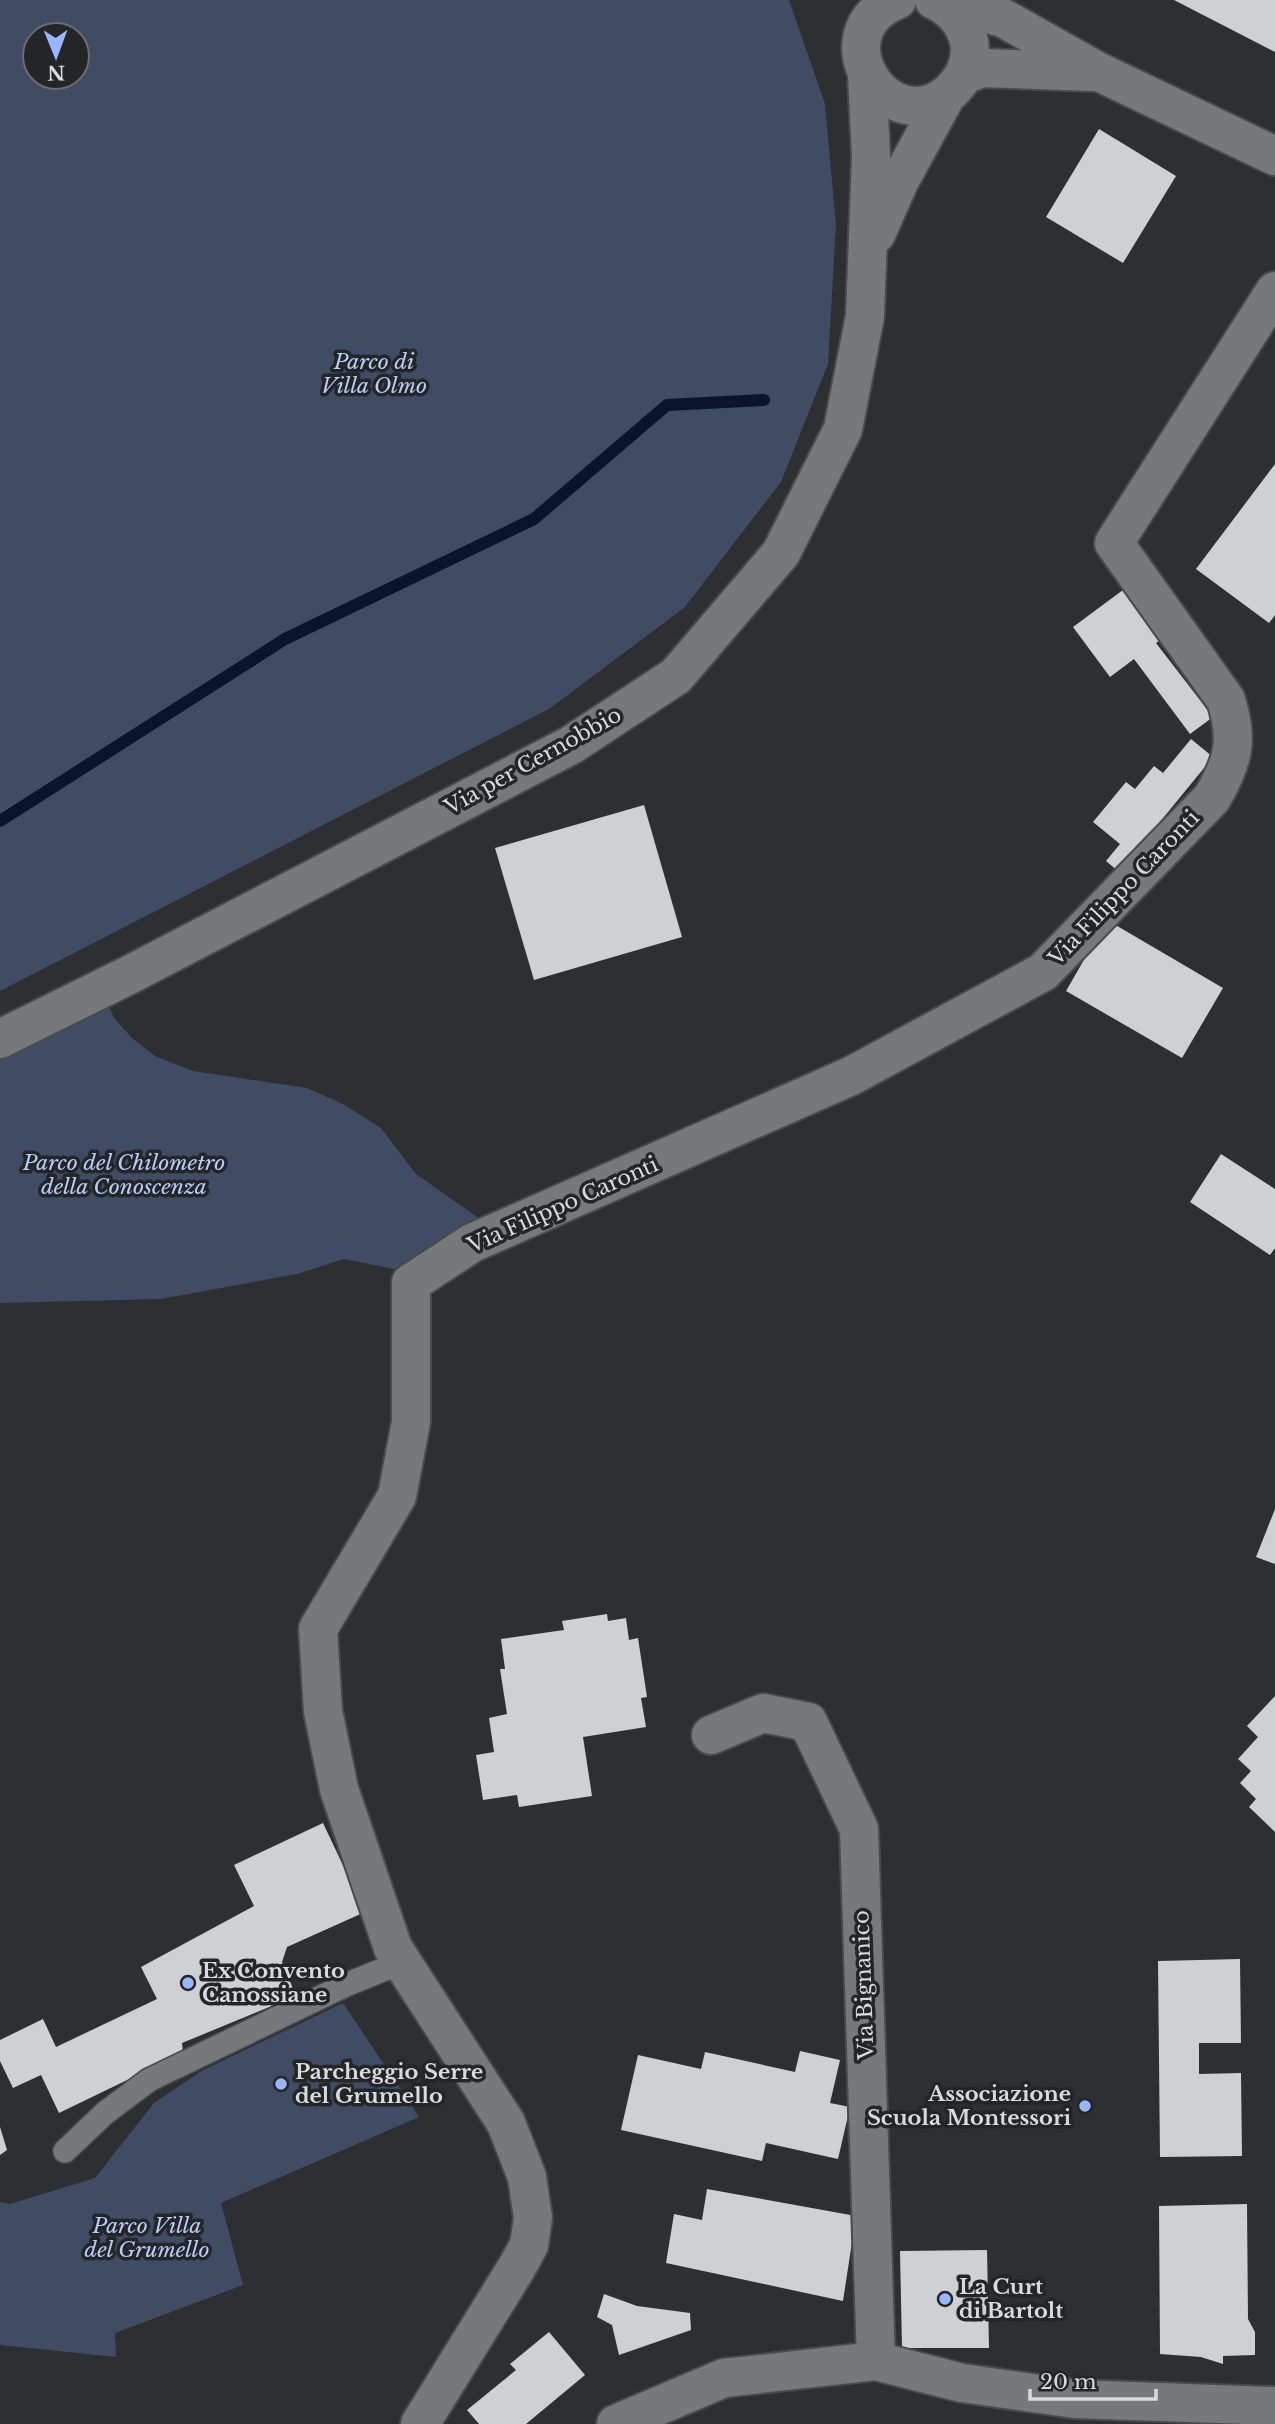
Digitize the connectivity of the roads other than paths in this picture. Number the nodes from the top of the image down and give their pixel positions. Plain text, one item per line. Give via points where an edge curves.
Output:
1 (897, 0) edge
2 (934, 0) edge
3 (856, 15) edge
4 (1099, 72) junction
5 (867, 76) junction
6 (955, 86) junction
7 (1275, 156) edge
8 (867, 255) junction
9 (1275, 291) edge
10 (0, 1039) edge
11 (711, 1735) dead end
12 (402, 1962) junction
13 (65, 2151) dead end
14 (876, 2361) junction
15 (1275, 2406) edge
16 (420, 2424) edge
17 (616, 2424) edge

1 - 3 street
2 - 4 street via 1003,18
2 - 6 street via 951,10 967,35 970,56
3 - 5 street, Via per Cernobbio
4 - 6 street via 982,68
4 - 7 street
5 - 6 street via 888,98 907,104 927,104
5 - 8 street, Via per Cernobbio via 871,156
6 - 8 street, Via per Cernobbio via 899,182
8 - 10 street, Via per Cernobbio via 865,316 843,429 781,553 676,676 570,745
9 - 12 street, Via Filippo Caronti via 1114,542 1226,700 1234,744 1229,769 1212,798 1042,972 851,1076 472,1243 411,1283 411,1422 397,1496 318,1629 323,1711 339,1789 393,1948
11 - 14 street, Via Bignanico via 763,1713 808,1722 859,1829
12 - 13 lane via 149,2080 104,2113
12 - 16 street, Via Filippo Caronti via 506,2123 527,2177 533,2218 529,2245 517,2267
14 - 15 street via 962,2383 1075,2399
14 - 17 street via 724,2378

